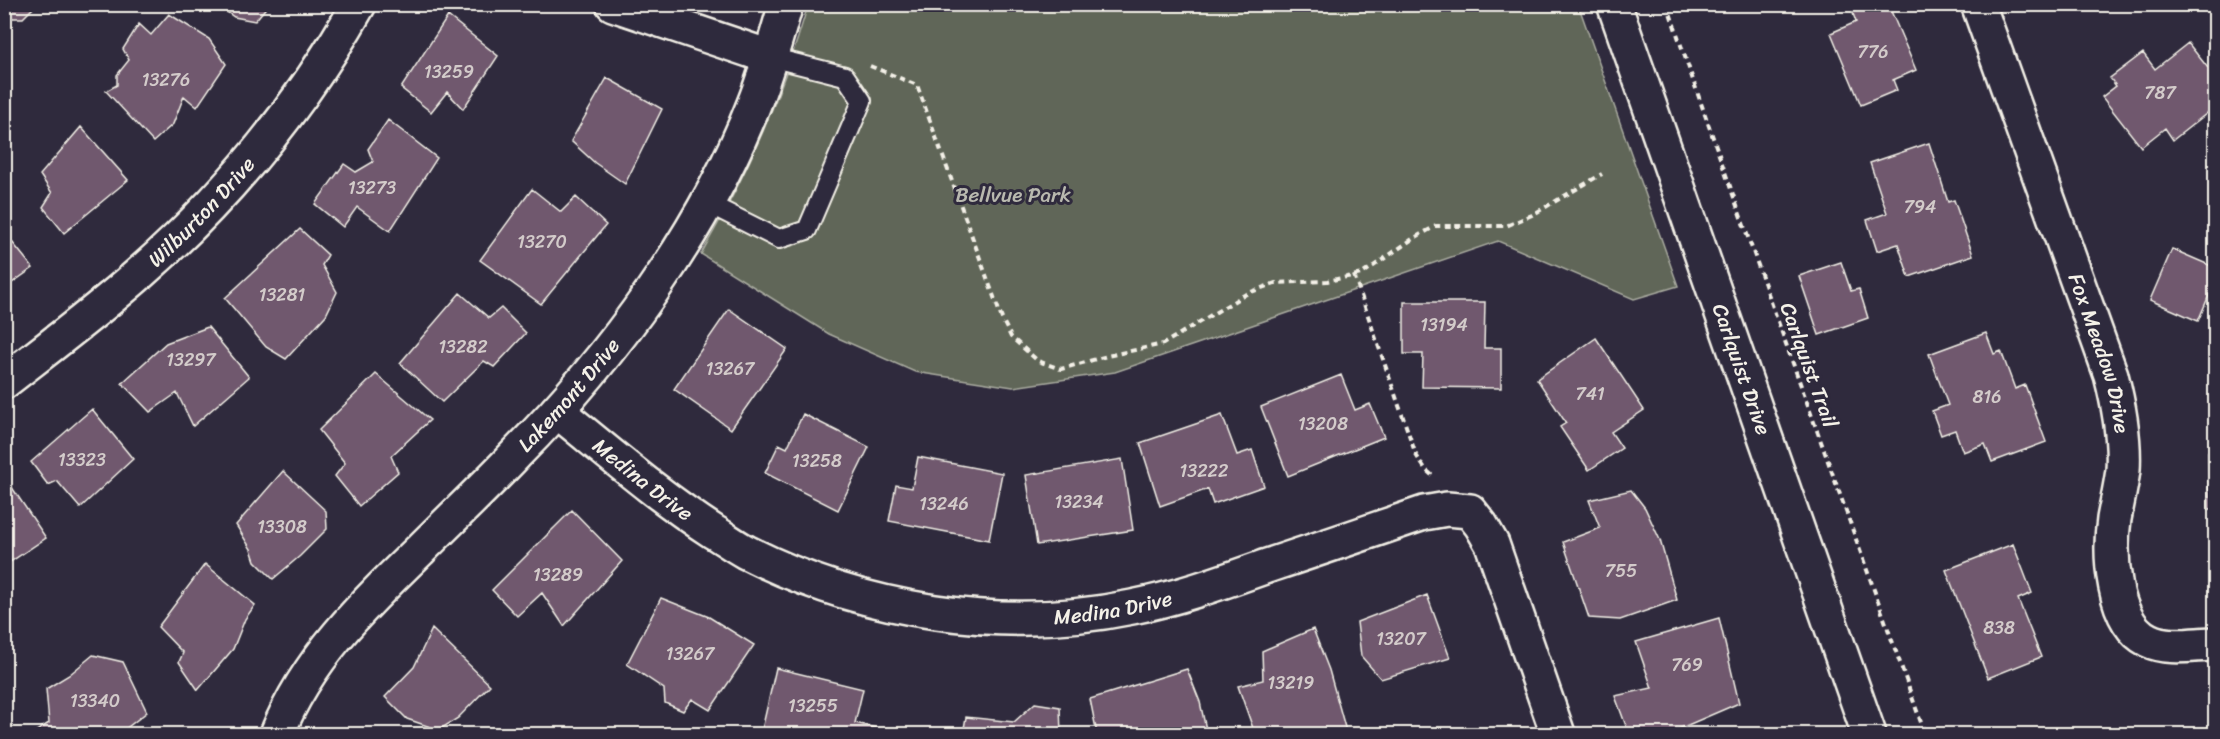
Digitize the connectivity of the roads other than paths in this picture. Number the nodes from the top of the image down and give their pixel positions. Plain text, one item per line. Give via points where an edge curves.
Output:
1 (359, 4) edge
2 (613, 4) edge
3 (786, 4) edge
4 (1614, 4) edge
5 (1978, 4) edge
6 (771, 57) junction
7 (706, 203) junction
8 (4, 382) edge
9 (557, 411) junction
10 (2216, 644) edge
11 (277, 735) edge
12 (1558, 735) edge
13 (1869, 735) edge

1 - 8 street, Wilburton Drive via 304,92 222,193 139,274
2 - 6 street
3 - 6 street, Lakemont Drive
4 - 13 street, Carlquist Drive
5 - 10 street, Fox Meadow Drive via 2111,375 2119,407 2122,470 2113,560 2124,615 2137,632 2155,643
6 - 7 street, Lakemont Drive via 732,154
6 - 7 lane via 845,76 862,101 807,230 779,239
7 - 9 street, Lakemont Drive via 640,308
9 - 11 street, Lakemont Drive via 351,617 302,684
9 - 12 street, Medina Drive via 676,507 745,551 815,582 882,602 944,613 1005,619 1131,608 1193,592 1424,513 1470,511 1492,544

